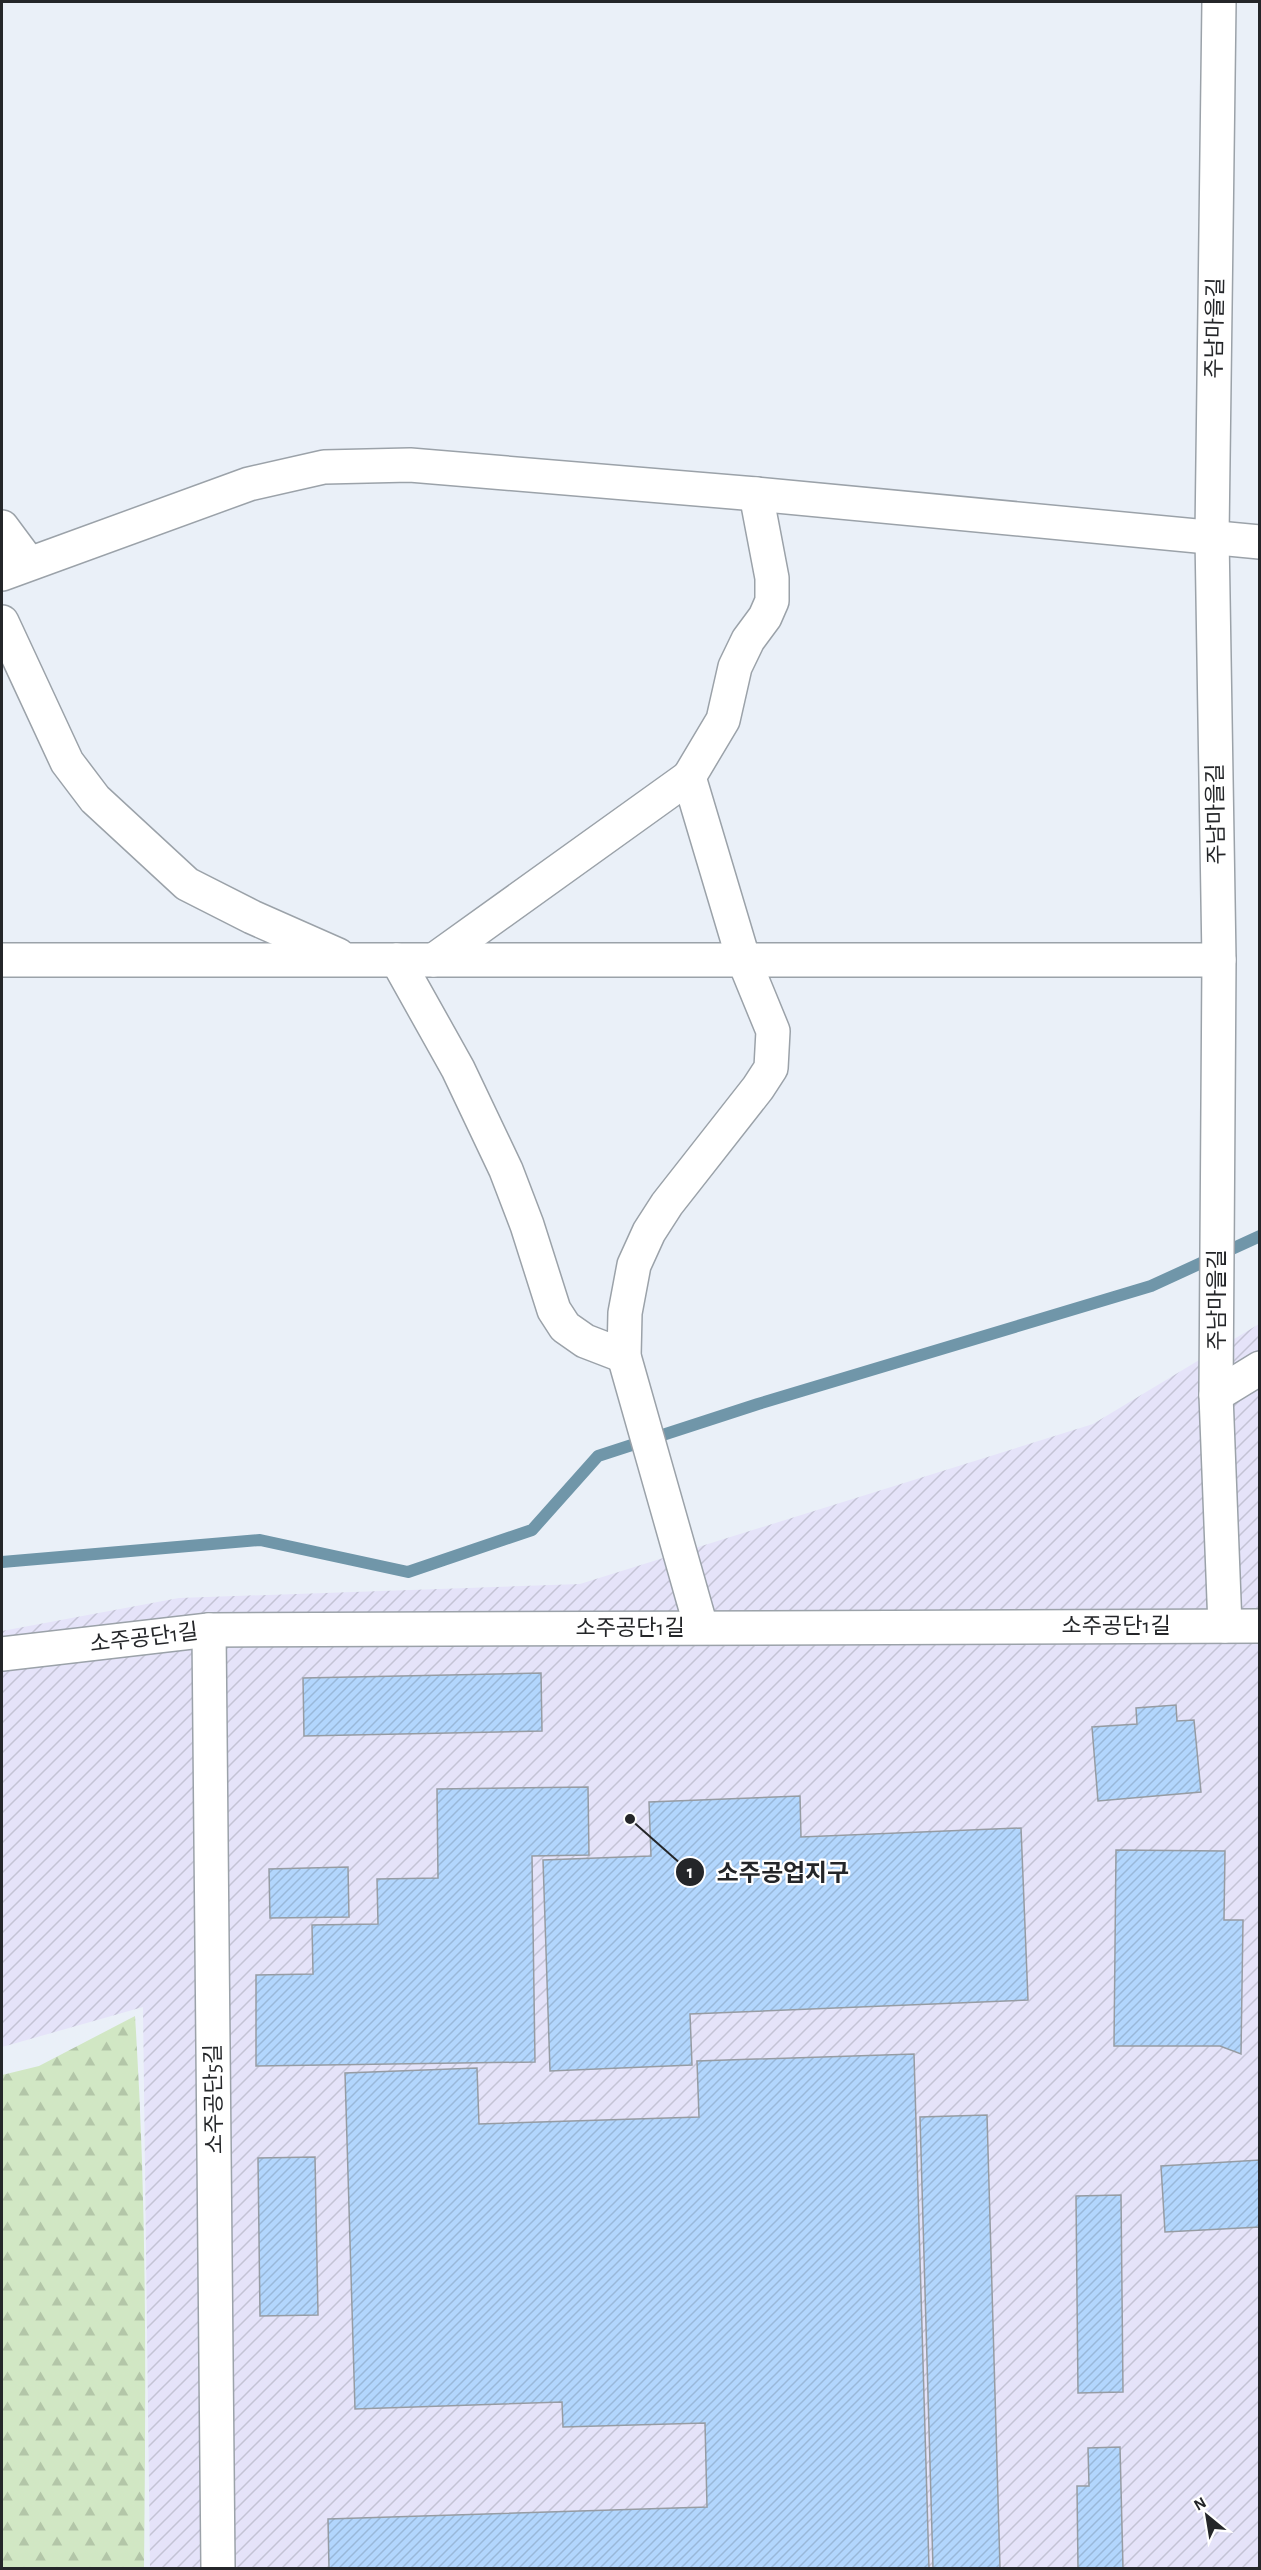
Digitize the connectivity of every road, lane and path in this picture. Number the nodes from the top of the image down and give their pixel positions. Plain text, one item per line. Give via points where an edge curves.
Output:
1 (1219, 2) edge
2 (756, 494) junction
3 (2, 527) edge
4 (1212, 536) junction
5 (1260, 542) edge
6 (15, 568) edge
7 (2, 622) edge
8 (689, 777) junction
9 (743, 958) junction
10 (2, 960) edge
11 (351, 960) junction
12 (397, 960) junction
13 (434, 960) junction
14 (1219, 960) junction
15 (624, 1356) junction
16 (1260, 1368) edge
17 (1216, 1395) junction
18 (1225, 1626) junction
19 (1260, 1626) edge
20 (701, 1627) junction
21 (209, 1630) junction
22 (2, 1654) edge
23 (218, 2568) edge

1 - 4 street, 주남마을길
2 - 4 street
2 - 6 street via 410,465 324,467 249,484
2 - 8 street via 772,578 772,601 735,667 723,720
3 - 6 street
4 - 5 street
4 - 14 street, 주남마을길
7 - 11 street via 67,762 95,799 187,884
8 - 9 street
8 - 13 street
9 - 13 street
9 - 14 street
9 - 15 street via 773,1032 771,1068 649,1232 633,1275 625,1313
10 - 11 street
11 - 12 street
12 - 13 street
12 - 15 street via 458,1069 506,1170 554,1311 565,1327 585,1341
14 - 17 street, 주남마을길
15 - 20 street
16 - 17 street
17 - 18 street, 주남마을길
18 - 19 street, 소주공단1길
18 - 20 street, 소주공단1길
20 - 21 street, 소주공단1길
21 - 22 street, 소주공단1길
21 - 23 street, 소주공단5길

